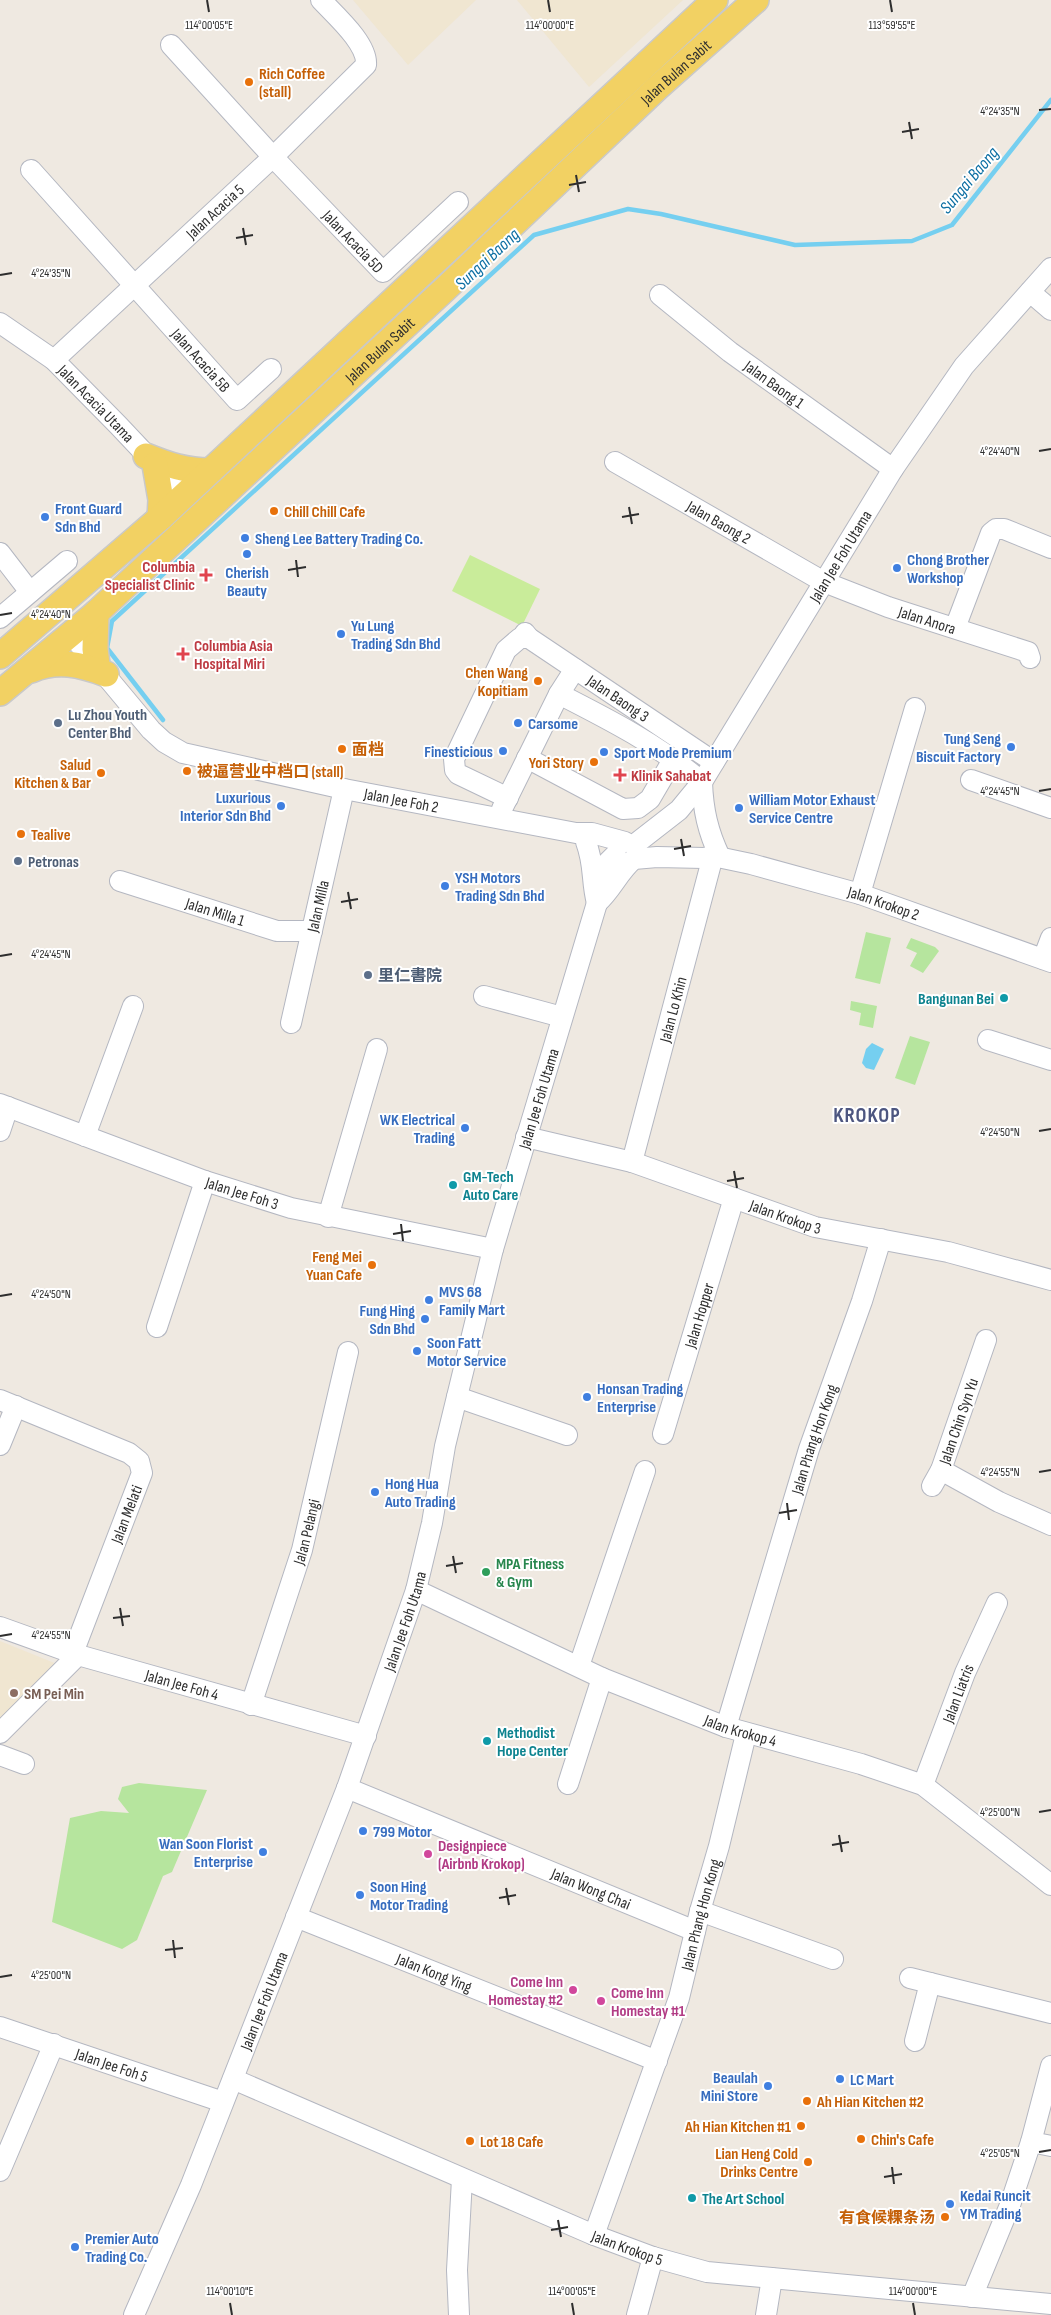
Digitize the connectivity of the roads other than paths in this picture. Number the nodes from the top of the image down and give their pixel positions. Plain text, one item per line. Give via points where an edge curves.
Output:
1 (322, 0) edge
2 (715, 0) edge
3 (756, 0) edge
4 (171, 46) dead end
5 (273, 158) junction
6 (31, 170) dead end
7 (458, 202) dead end
8 (1051, 268) edge
9 (133, 286) junction
10 (445, 290) junction
11 (1030, 292) junction
12 (660, 295) dead end
13 (1051, 310) edge
14 (0, 323) edge
15 (54, 360) junction
16 (271, 369) dead end
17 (151, 460) junction
18 (615, 462) dead end
19 (893, 469) junction
20 (210, 471) junction
21 (184, 495) junction
22 (160, 518) junction
23 (1051, 548) edge
24 (0, 553) edge
25 (67, 561) dead end
26 (824, 582) junction
27 (30, 592) junction
28 (96, 613) junction
29 (0, 618) edge
30 (955, 628) junction
31 (71, 634) junction
32 (0, 656) edge
33 (1030, 658) dead end
34 (102, 669) junction
35 (575, 669) junction
36 (25, 672) junction
37 (0, 673) edge
38 (0, 693) edge
39 (560, 694) junction
40 (915, 708) dead end
41 (639, 712) junction
42 (627, 729) junction
43 (527, 758) junction
44 (674, 758) junction
45 (714, 762) junction
46 (970, 780) dead end
47 (702, 782) junction
48 (344, 789) junction
49 (508, 798) junction
50 (1051, 808) edge
51 (498, 817) junction
52 (581, 838) junction
53 (627, 852) junction
54 (716, 856) junction
55 (120, 881) dead end
56 (596, 893) junction
57 (860, 894) junction
58 (312, 932) junction
59 (1051, 938) edge
60 (1047, 961) edge
61 (484, 996) dead end
62 (132, 1006) dead end
63 (562, 1017) junction
64 (291, 1023) dead end
65 (988, 1040) dead end
66 (377, 1049) dead end
67 (1051, 1060) edge
68 (4, 1106) edge
69 (0, 1131) edge
70 (85, 1136) junction
71 (526, 1137) junction
72 (632, 1162) junction
73 (205, 1181) junction
74 (734, 1198) junction
75 (328, 1217) junction
76 (881, 1240) junction
77 (493, 1249) junction
78 (1051, 1280) edge
79 (157, 1328) dead end
80 (986, 1340) dead end
81 (348, 1352) dead end
82 (457, 1397) junction
83 (8, 1403) edge
84 (664, 1434) dead end
85 (567, 1435) dead end
86 (0, 1446) edge
87 (645, 1471) dead end
88 (1051, 1525) edge
89 (416, 1590) junction
90 (997, 1603) dead end
91 (0, 1627) edge
92 (75, 1654) junction
93 (578, 1666) junction
94 (602, 1678) junction
95 (251, 1705) junction
96 (726, 1727) junction
97 (0, 1734) edge
98 (746, 1734) junction
99 (366, 1736) junction
100 (0, 1756) edge
101 (24, 1764) dead end
102 (568, 1784) dead end
103 (923, 1785) junction
104 (347, 1788) junction
105 (1051, 1885) edge
106 (700, 1911) junction
107 (296, 1917) junction
108 (695, 1931) junction
109 (833, 1959) dead end
110 (910, 1978) dead end
111 (930, 1983) junction
112 (1051, 2013) edge
113 (0, 2027) edge
114 (915, 2041) dead end
115 (54, 2044) junction
116 (657, 2061) junction
117 (1051, 2066) edge
118 (232, 2080) junction
119 (223, 2102) junction
120 (1031, 2142) junction
121 (1051, 2146) edge
122 (0, 2171) edge
123 (462, 2179) junction
124 (594, 2234) junction
125 (653, 2257) junction
126 (772, 2278) junction
127 (972, 2297) junction
128 (1051, 2304) edge
129 (140, 2313) edge
130 (459, 2315) edge
131 (637, 2315) edge
132 (766, 2315) edge

1 - 5 street, Jalan Acacia 5 via 362,47 367,57 366,66
2 - 20 main road, Jalan Bulan Sabit
3 - 10 main road, Jalan Bulan Sabit via 657,88
4 - 5 street
5 - 7 street, Jalan Acacia 5D via 383,272
5 - 9 street, Jalan Acacia 5
6 - 9 street
8 - 11 street, Jalan Jee Foh Utama
9 - 15 street, Jalan Acacia 5
9 - 16 street, Jalan Acacia 5B via 237,400
10 - 21 main road via 403,312 222,482 212,489
10 - 28 main road, Jalan Bulan Sabit
11 - 13 street
11 - 19 street, Jalan Jee Foh Utama via 964,366
12 - 19 street, Jalan Baong 1 via 730,352
14 - 15 street, Jalan Acacia Utama
15 - 17 street, Jalan Acacia Utama
17 - 20 main road via 189,471
17 - 21 street, Jalan Acacia Utama
17 - 22 main road via 161,500
18 - 26 street, Jalan Baong 2
19 - 26 street, Jalan Jee Foh Utama
20 - 21 main road, Jalan Bulan Sabit
21 - 22 main road, Jalan Bulan Sabit
22 - 32 main road, Jalan Bulan Sabit
23 - 30 street via 1004,529 991,533
24 - 27 street
25 - 27 street
26 - 30 street, Jalan Anora
26 - 45 street, Jalan Jee Foh Utama
27 - 29 street
28 - 31 main road, Jalan Bulan Sabit
28 - 34 main road via 95,649
30 - 33 street, Jalan Anora via 1028,652
31 - 34 street, Jalan Jee Foh 2
31 - 36 main road, Jalan Bulan Sabit
31 - 37 main road via 35,644
34 - 36 main road via 68,663 46,664
34 - 48 street, Jalan Jee Foh 2 via 151,730 183,753
35 - 39 street
35 - 41 street, Jalan Baong 3
35 - 49 street, Jalan Baong 3 via 527,636 506,650 454,759 454,770
36 - 38 main road, Jalan Bulan Sabit
39 - 42 street
39 - 43 street
40 - 57 street
41 - 42 street
41 - 45 street, Jalan Baong 3
42 - 44 street
43 - 44 street via 623,809 638,808 650,799
43 - 49 street
44 - 47 street
45 - 47 street, Jalan Jee Foh Utama
46 - 50 street
47 - 53 street, Jalan Jee Foh Utama via 679,810
47 - 54 street via 702,808
48 - 51 street, Jalan Jee Foh 2
48 - 58 street, Jalan Milla
49 - 51 street
51 - 52 street, Jalan Jee Foh 2
52 - 53 street, Jalan Jee Foh 2 via 592,834
52 - 56 street via 594,866
53 - 54 street, Jalan Krokop 2 via 657,857
53 - 56 street, Jalan Jee Foh Utama via 606,895
54 - 57 street, Jalan Krokop 2
54 - 72 street, Jalan Lo Khin
55 - 58 street, Jalan Milla 1 via 277,931
56 - 63 street, Jalan Jee Foh Utama
57 - 60 street, Jalan Krokop 2
58 - 64 street, Jalan Milla
59 - 60 street
61 - 63 street
62 - 70 street
63 - 71 street, Jalan Jee Foh Utama
65 - 67 street
66 - 75 street
68 - 69 street
68 - 70 street, Jalan Jee Foh 3
70 - 73 street, Jalan Jee Foh 3
71 - 72 street, Jalan Krokop 3
71 - 77 street, Jalan Jee Foh Utama
72 - 74 street, Jalan Krokop 3
73 - 75 street, Jalan Jee Foh 3
73 - 79 street
74 - 76 street, Jalan Krokop 3 via 815,1227
74 - 84 street, Jalan Hopper
75 - 77 street, Jalan Jee Foh 3
76 - 78 street, Jalan Krokop 3 via 948,1252
76 - 96 street, Jalan Phang Hon Kong via 809,1449
77 - 82 street, Jalan Jee Foh Utama
80 - 88 street, Jalan Chin Syn Yu via 936,1478
81 - 95 street, Jalan Pelangi via 302,1550
82 - 85 street
82 - 89 street, Jalan Jee Foh Utama
83 - 86 street
83 - 92 street, Jalan Melati via 129,1453 138,1462 142,1473
87 - 93 street
89 - 93 street, Jalan Krokop 4
89 - 99 street, Jalan Jee Foh Utama
90 - 103 street, Jalan Liatris via 964,1673
91 - 92 street, Jalan Jee Foh 4
92 - 95 street, Jalan Jee Foh 4
92 - 97 street
93 - 94 street, Jalan Krokop 4
94 - 96 street, Jalan Krokop 4
94 - 102 street
95 - 99 street, Jalan Jee Foh 4
96 - 98 street, Jalan Krokop 4
98 - 103 street, Jalan Krokop 4 via 861,1764
98 - 106 street, Jalan Phang Hon Kong
99 - 104 street, Jalan Jee Foh Utama
100 - 101 street
103 - 105 street, Jalan Krokop 4
104 - 107 street, Jalan Jee Foh Utama
104 - 108 street, Jalan Wong Chai
106 - 108 street, Jalan Phang Hon Kong
106 - 109 street
107 - 116 street, Jalan Kong Ying
107 - 118 street, Jalan Jee Foh Utama
108 - 116 street, Jalan Phang Hon Kong
110 - 111 street
111 - 112 street
111 - 114 street
113 - 115 street, Jalan Jee Foh 5
115 - 119 street, Jalan Jee Foh 5
115 - 122 street
116 - 124 street, Jalan Phang Hon Kong
117 - 120 street
118 - 119 street, Jalan Jee Foh Utama
118 - 123 street, Jalan Krokop 5
119 - 129 street, Jalan Jee Foh Utama
120 - 121 street
120 - 127 street via 1010,2205
123 - 124 street, Jalan Krokop 5
123 - 130 street via 457,2270
124 - 125 street, Jalan Krokop 5
125 - 126 street, Jalan Krokop 5 via 707,2272
125 - 131 street
126 - 127 street, Jalan Krokop 5
126 - 132 street
127 - 128 street, Jalan Krokop 5

